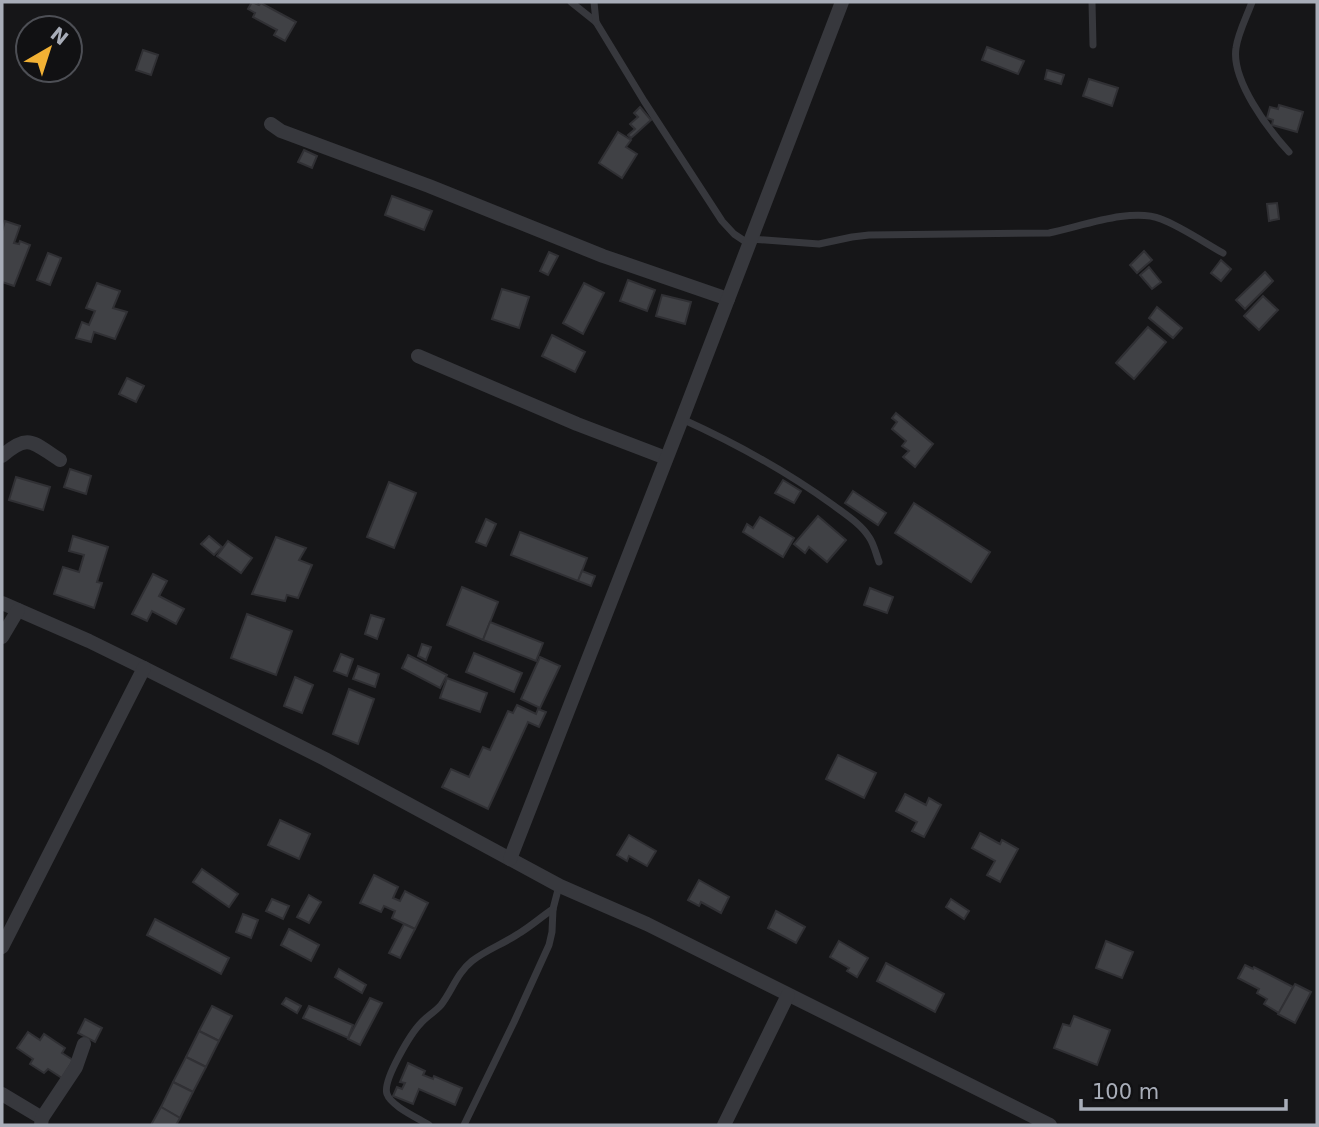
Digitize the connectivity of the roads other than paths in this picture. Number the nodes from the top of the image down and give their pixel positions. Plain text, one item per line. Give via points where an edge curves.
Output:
1 (571, 2) edge
2 (594, 2) edge
3 (842, 2) edge
4 (1092, 2) edge
5 (1252, 2) edge
6 (596, 22) junction
7 (1093, 46) dead end
8 (271, 124) dead end
9 (1289, 152) dead end
10 (750, 242) junction
11 (1223, 253) dead end
12 (728, 299) junction
13 (418, 356) dead end
14 (682, 419) junction
15 (2, 456) edge
16 (666, 458) junction
17 (60, 460) dead end
18 (879, 562) dead end
19 (2, 603) edge
20 (18, 610) junction
21 (2, 637) edge
22 (144, 668) junction
23 (510, 859) junction
24 (559, 886) junction
25 (553, 909) junction
26 (2, 947) edge
27 (788, 995) junction
28 (84, 1044) dead end
29 (2, 1094) edge
30 (41, 1121) edge
31 (429, 1125) edge
32 (464, 1125) edge
33 (724, 1125) edge
34 (1050, 1125) edge

1 - 6 lane
2 - 6 lane
3 - 10 street
4 - 7 lane
5 - 9 lane via 1236,47 1236,65 1265,124
6 - 10 lane via 722,221
8 - 12 street via 603,256
10 - 11 lane via 819,244 869,235 1049,233 1138,215 1162,219
10 - 12 street
12 - 14 street
13 - 16 street
14 - 16 street
14 - 18 lane via 823,497 869,537
15 - 17 street via 23,441
16 - 23 street
19 - 20 street
20 - 21 street
20 - 22 street
22 - 23 street
22 - 26 street
23 - 24 street
24 - 25 lane
24 - 27 street via 647,924
25 - 31 lane via 471,962 406,1044 386,1090 394,1104
25 - 32 lane via 549,945
27 - 33 street
27 - 34 street
28 - 30 street
29 - 30 street

